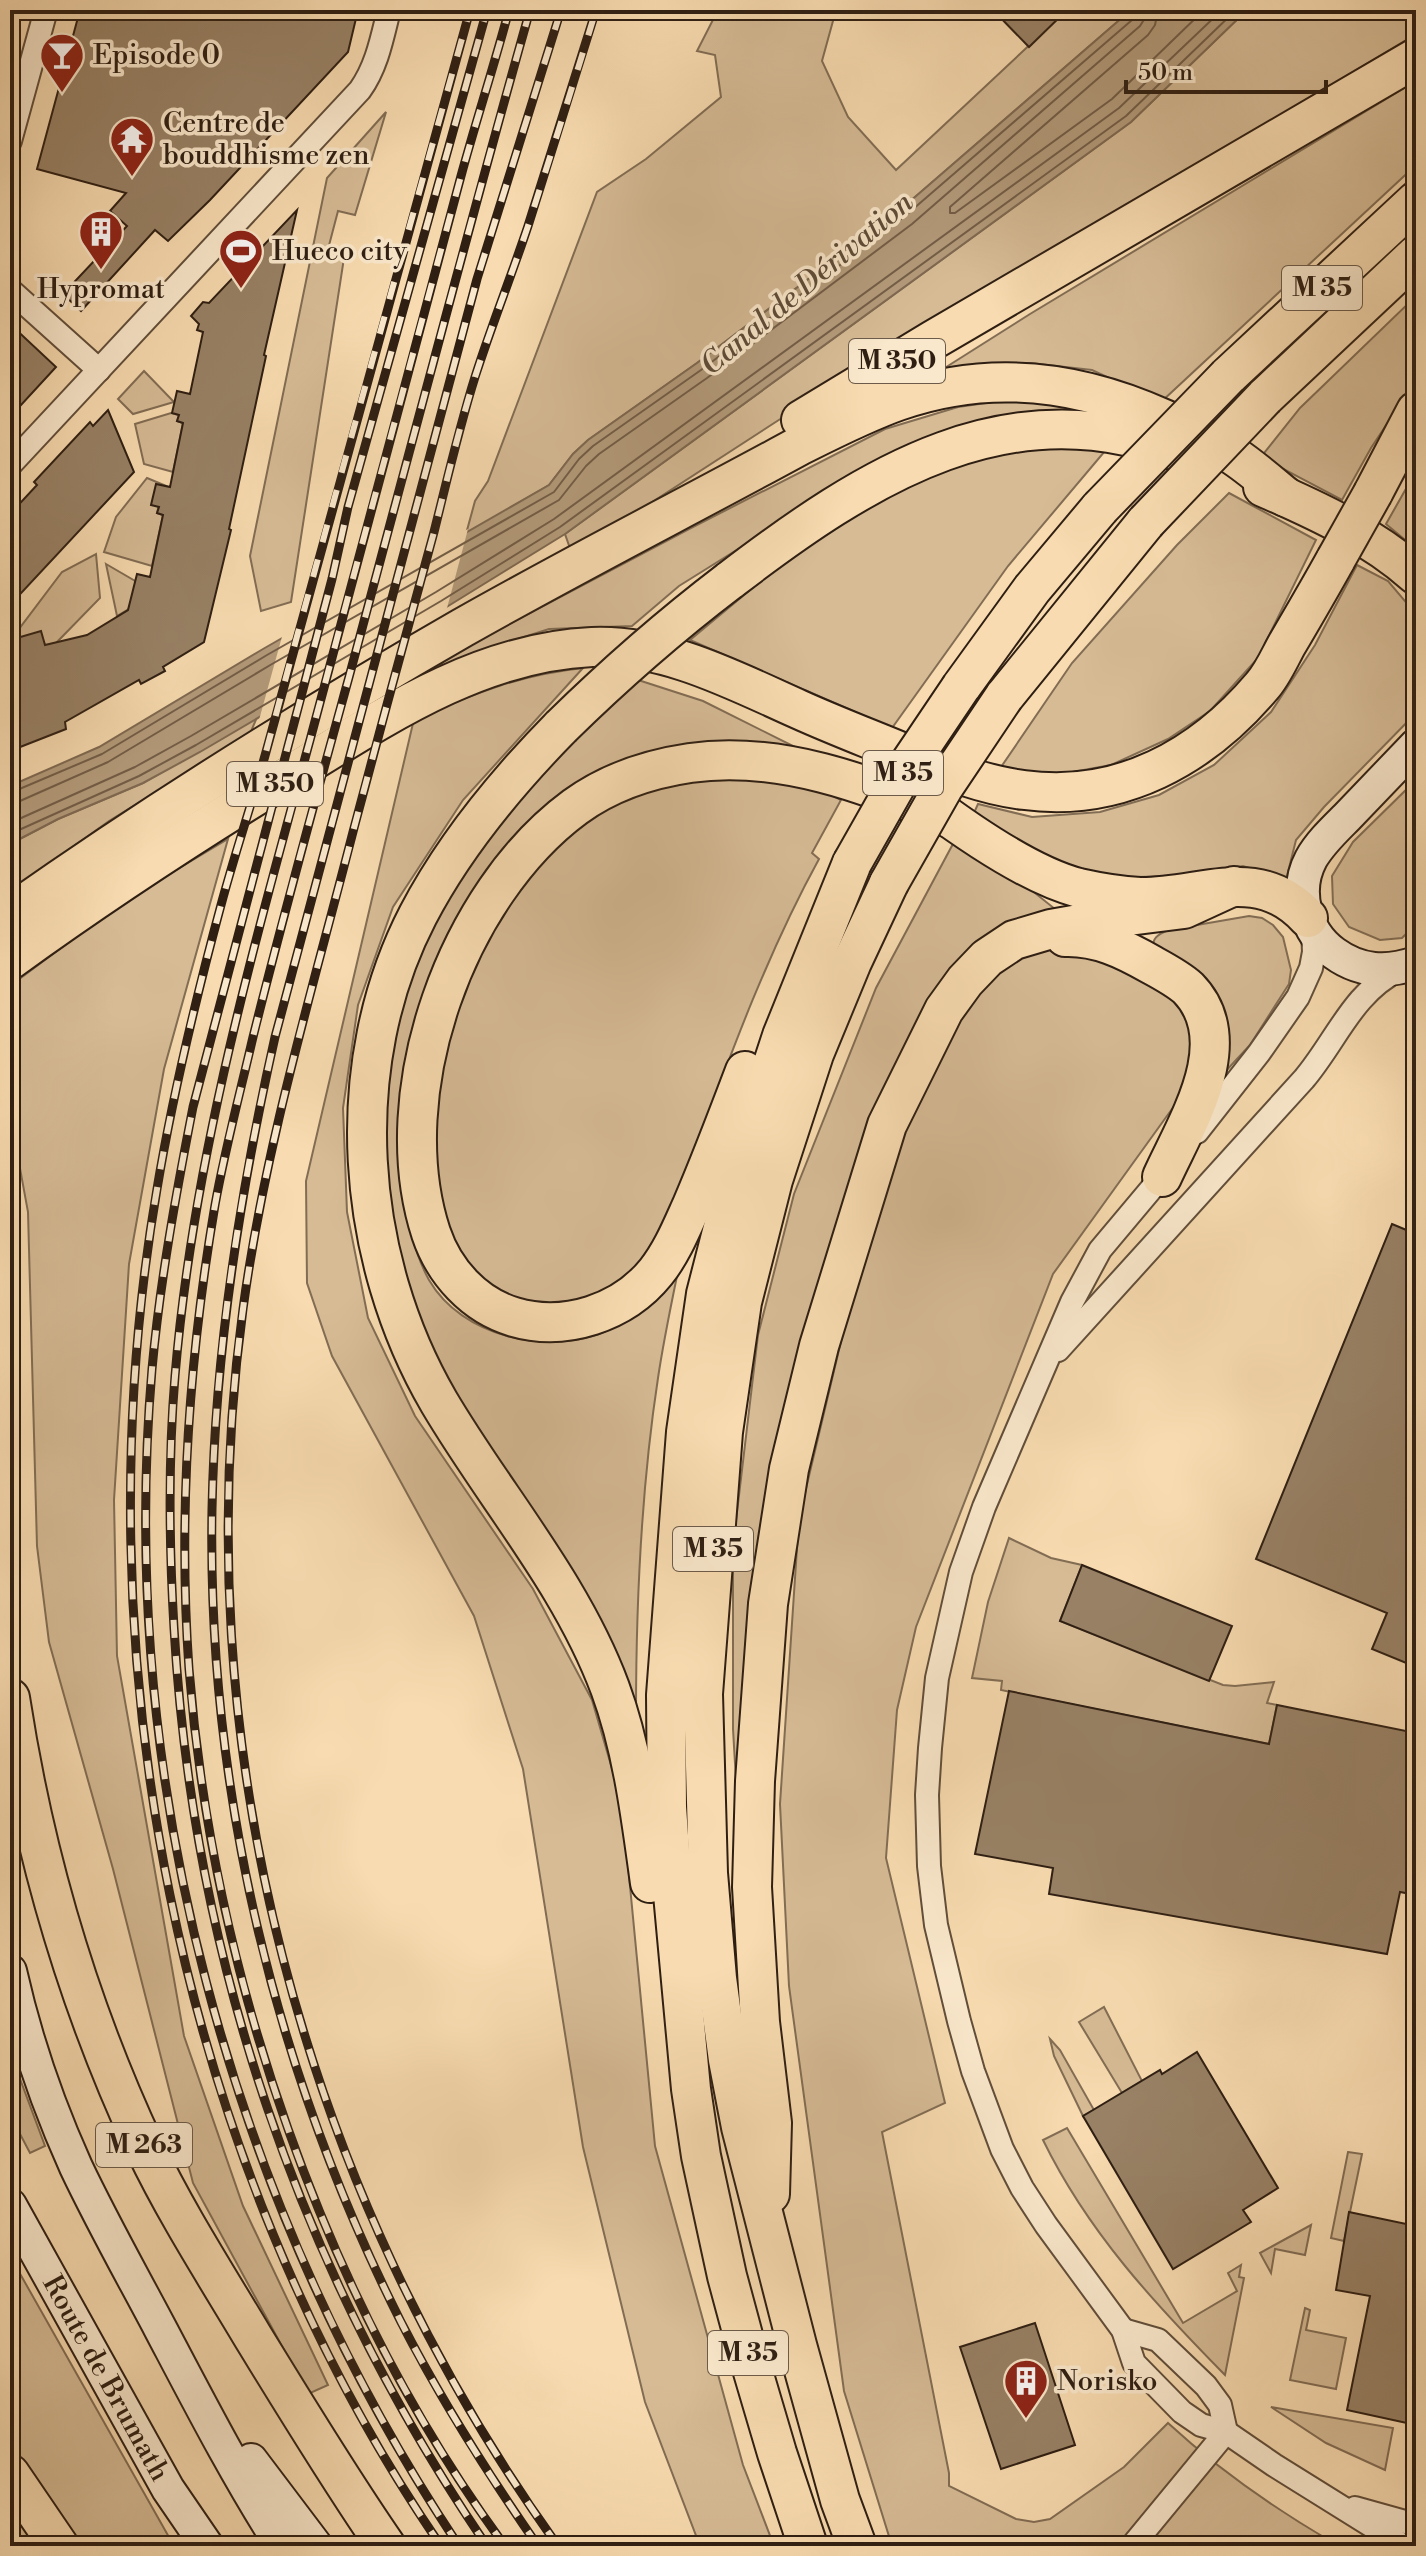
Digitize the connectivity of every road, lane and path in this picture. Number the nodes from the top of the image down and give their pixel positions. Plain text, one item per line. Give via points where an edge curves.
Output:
1 (46, 10) edge
2 (389, 10) edge
3 (1416, 58) edge
4 (10, 141) edge
5 (1416, 201) edge
6 (1416, 255) edge
7 (10, 290) edge
8 (99, 370) junction
9 (1416, 411) edge
10 (10, 465) edge
11 (1286, 497) junction
12 (1416, 575) edge
13 (538, 586) junction
14 (800, 710) junction
15 (1416, 745) edge
16 (949, 818) junction
17 (1234, 886) junction
18 (10, 914) edge
19 (1311, 924) junction
20 (1014, 940) junction
21 (10, 960) edge
22 (1409, 965) edge
23 (782, 1036) junction
24 (1162, 1177) junction
25 (1047, 1362) junction
26 (10, 1698) edge
27 (10, 1971) edge
28 (691, 2089) junction
29 (10, 2205) edge
30 (768, 2237) junction
31 (1123, 2330) junction
32 (178, 2361) junction
33 (1226, 2432) junction
34 (10, 2474) edge
35 (168, 2489) junction
36 (10, 2501) edge
37 (1331, 2501) junction
38 (1416, 2525) edge
39 (44, 2546) edge
40 (59, 2546) edge
41 (198, 2546) edge
42 (207, 2546) edge
43 (282, 2546) edge
44 (316, 2546) edge
45 (386, 2546) edge
46 (808, 2546) edge
47 (857, 2546) edge
48 (1132, 2546) edge
49 (1404, 2546) edge

1 - 4 street
2 - 8 street via 378,54 360,90
3 - 13 highway, M 350 via 933,340
5 - 23 highway, M 35, bridge via 1228,376 1100,508 1032,589 903,773 852,863
6 - 30 highway, M 35, bridge via 1265,397 1146,522 1004,697 943,788 889,883 814,1054 773,1180 742,1302 722,1447 703,1694 717,1978 741,2127
7 - 8 street
8 - 10 street
9 - 14 highway, M 350, bridge via 1264,684 1205,743 1149,775 1101,789 1026,791 945,770
11 - 12 highway via 1344,524
11 - 13 highway, M 350 via 1235,456 1126,402 1069,387 977,383 927,393 856,418
11 - 28 highway, bridge via 1174,449 1089,431 992,437 933,454 880,480 771,549 673,623 561,727 467,835 417,917 396,966 369,1099 370,1190 385,1271 400,1318 440,1403 579,1622 610,1687 630,1761 666,1995
13 - 18 highway, M 350 via 253,753
14 - 16 highway, M 350
14 - 21 highway, M 350 via 726,676 646,650 592,647 502,663 429,693 376,723 207,826
15 - 19 main road via 1311,858 1303,882
16 - 17 highway, M 350 via 1037,873 1078,888 1140,897
16 - 23 highway via 818,772 713,760 628,779 597,793 551,827 506,878 474,929 452,973 430,1043 419,1111 419,1177 431,1233 451,1273 489,1307 536,1322 592,1317 616,1306 657,1271 711,1161 745,1070
17 - 19 highway via 1279,895
17 - 20 highway via 1184,909 1051,929
19 - 22 main road via 1331,951 1359,966 1386,971
19 - 24 street via 1314,952 1298,997
20 - 24 highway via 1073,937 1118,945 1188,989 1204,1014 1210,1032 1207,1075
20 - 30 highway via 987,958 944,1010 887,1125 819,1346 789,1469 768,1604 752,1887 772,2123
22 - 25 street via 1388,975 1353,1006 1304,1079
23 - 28 highway, M 35 via 737,1173 706,1294 685,1448 666,1709 667,1807
24 - 25 street via 1100,1250
25 - 31 street via 984,1507 946,1630 929,1764 929,1866 936,1925 959,2021 1002,2149 1046,2225
26 - 45 highway, M 263 via 53,1904 83,1998 145,2149 196,2244
27 - 32 main road, M 263 via 35,2061 75,2164
28 - 46 highway, M 35 via 727,2276
29 - 35 main road, Route de Brumath
30 - 47 highway, M 35
31 - 33 street via 1134,2363 1165,2396 1201,2425
31 - 33 street via 1158,2340 1206,2386 1220,2405
32 - 43 main road, M 263
32 - 44 main road, M 263
33 - 37 street
33 - 48 street
34 - 40 highway
35 - 41 main road
35 - 42 main road, Route de Brumath
36 - 39 highway
37 - 38 street
37 - 49 street

